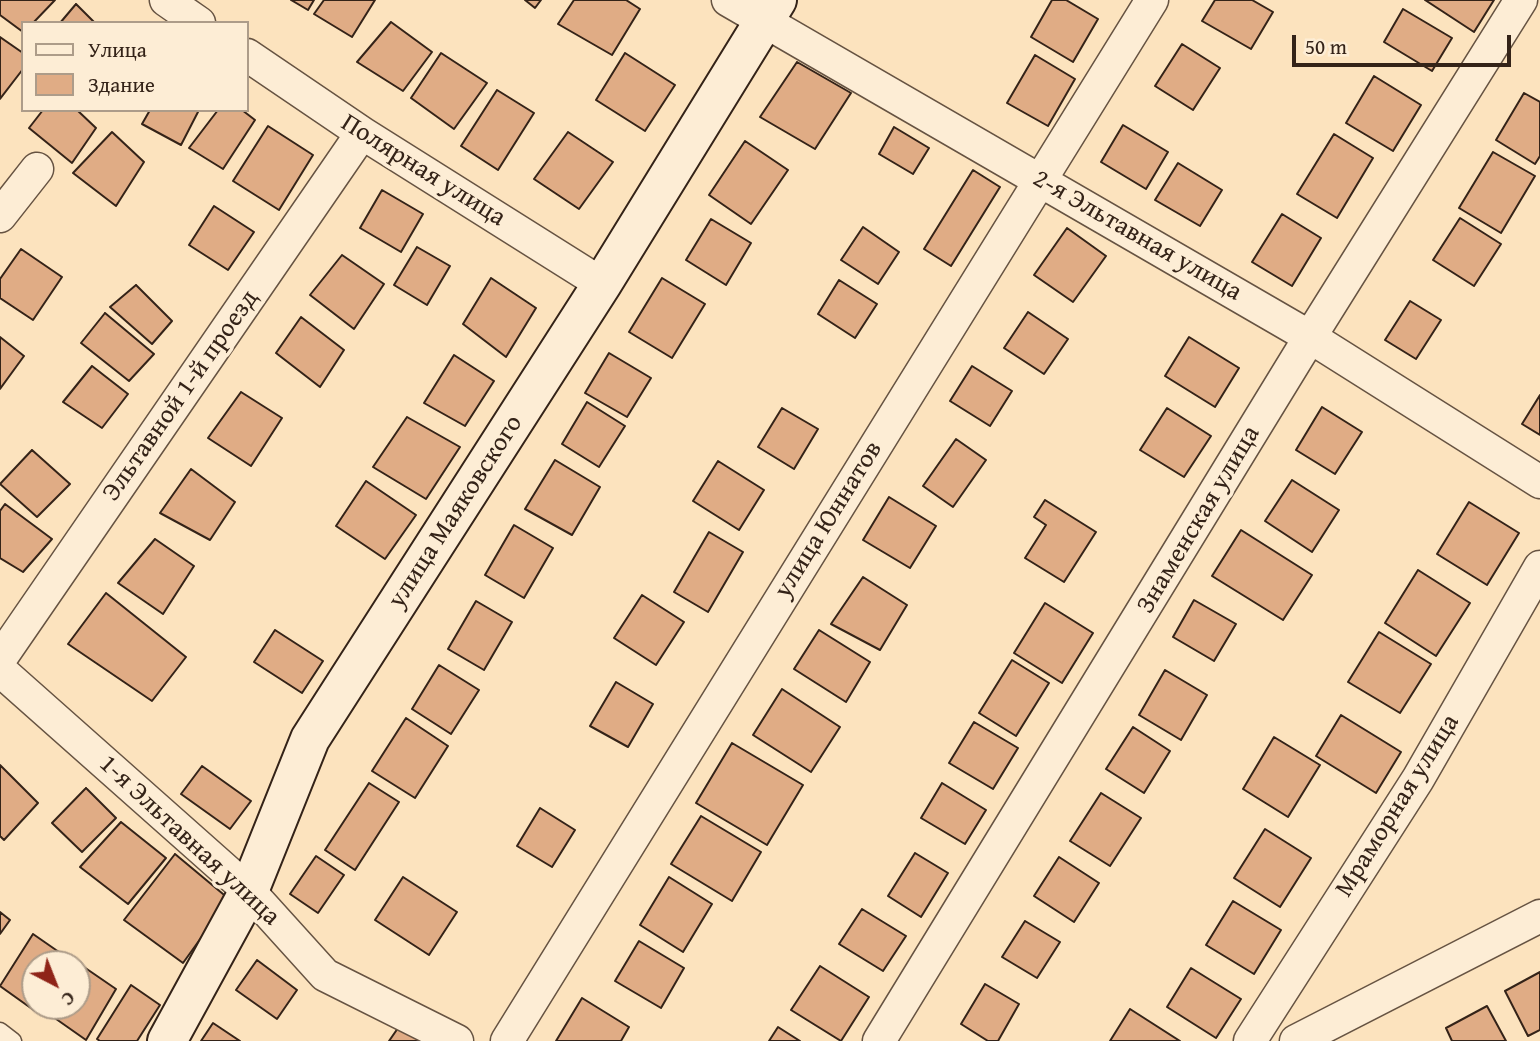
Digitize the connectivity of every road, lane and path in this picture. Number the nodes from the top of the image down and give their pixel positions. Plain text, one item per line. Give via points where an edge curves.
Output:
1 (166, 0) edge
2 (728, 0) edge
3 (1152, 0) edge
4 (1521, 0) edge
5 (770, 11) edge
6 (196, 21) edge
7 (248, 56) edge
8 (362, 133) junction
9 (37, 169) dead end
10 (1040, 179) junction
11 (0, 216) edge
12 (602, 284) junction
13 (1310, 337) junction
14 (1540, 482) edge
15 (1540, 567) edge
16 (0, 659) edge
17 (0, 670) edge
18 (250, 891) junction
19 (1540, 916) edge
20 (0, 1031) edge
21 (13, 1041) edge
22 (167, 1041) edge
23 (457, 1041) edge
24 (506, 1041) edge
25 (879, 1041) edge
26 (1250, 1041) edge
27 (1296, 1041) edge

1 - 6 street
2 - 5 street, 2-я Эльтавная улица
3 - 10 street, улица Юннатов
4 - 13 street, Знаменская улица
5 - 10 street, 2-я Эльтавная улица
5 - 12 street, улица Маяковского
7 - 8 street, Полярная улица
8 - 12 street, Полярная улица
8 - 16 street, Эльтавной 1-й проезд
9 - 11 street
10 - 13 street, 2-я Эльтавная улица
10 - 24 street, улица Юннатов
12 - 18 street, улица Маяковского via 310,739
13 - 14 street, 2-я Эльтавная улица
13 - 25 street, Знаменская улица
15 - 26 street, Мраморная улица via 1418,779
17 - 18 street, 1-я Эльтавная улица
18 - 22 street, улица Маяковского
18 - 23 street, 1-я Эльтавная улица via 325,975
19 - 27 street
20 - 21 lane

